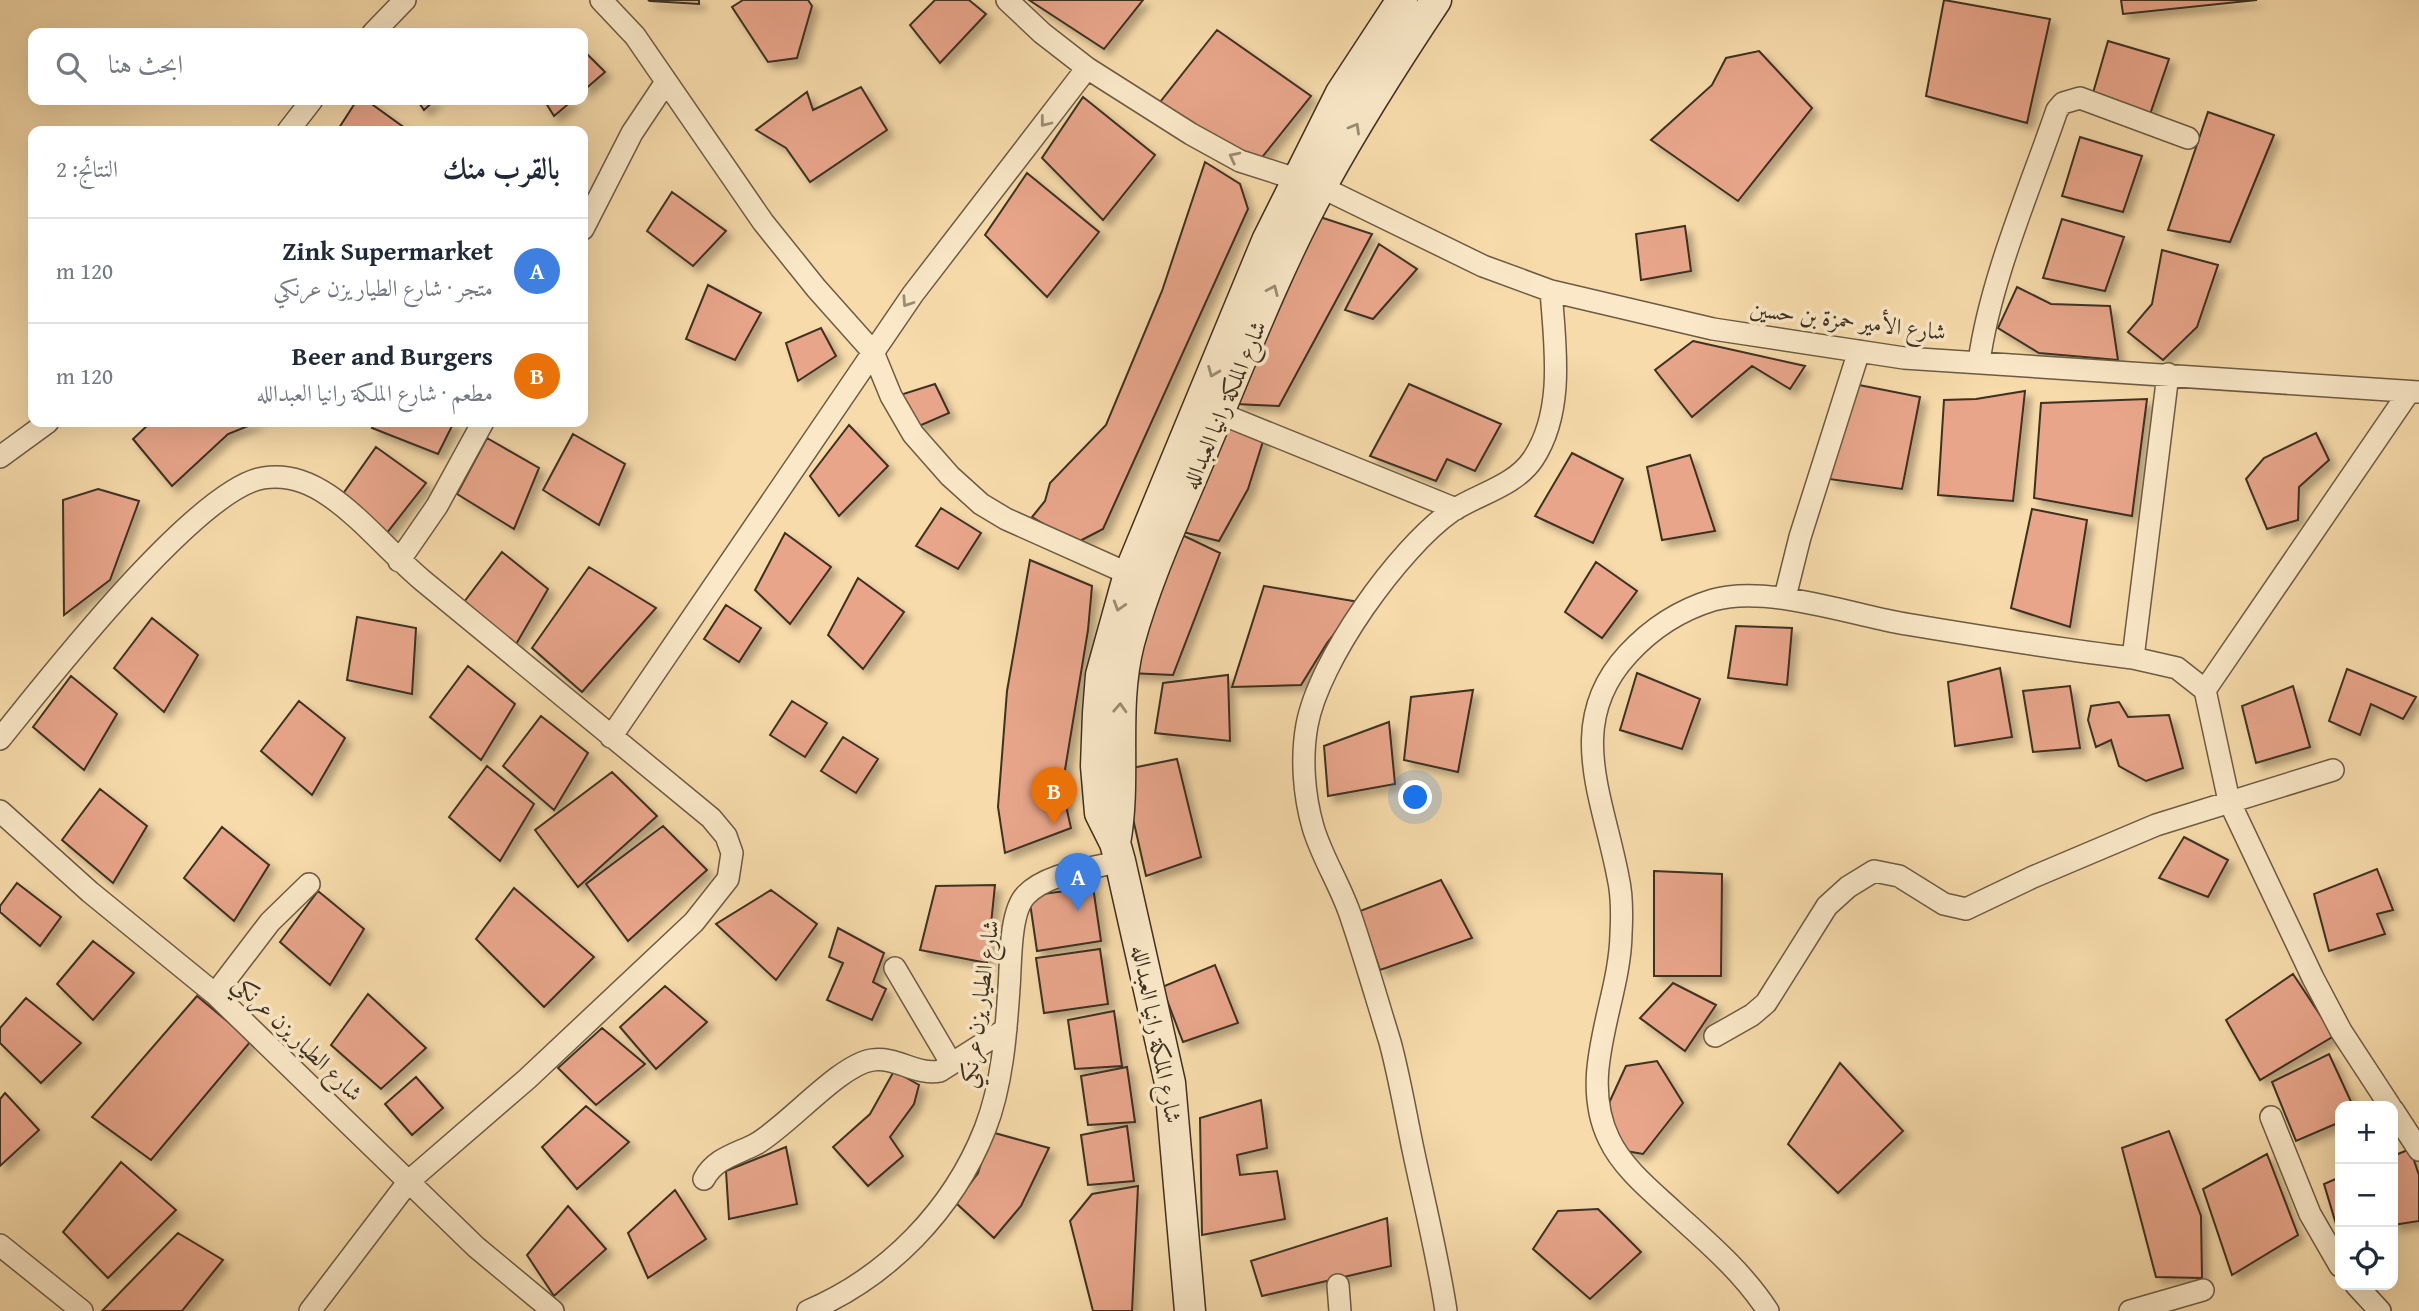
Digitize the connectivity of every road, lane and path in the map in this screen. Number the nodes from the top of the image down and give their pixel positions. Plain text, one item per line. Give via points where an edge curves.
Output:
1 (405, 0) edge
2 (601, 0) edge
3 (1007, 0) edge
4 (1402, 0) edge
5 (1436, 0) edge
6 (378, 28) edge
7 (1087, 68) junction
8 (666, 82) junction
9 (308, 105) edge
10 (292, 126) edge
11 (2188, 138) dead end
12 (1309, 183) junction
13 (588, 219) edge
14 (1551, 291) junction
15 (1859, 351) junction
16 (873, 352) junction
17 (1979, 362) junction
18 (2168, 374) junction
19 (2414, 392) edge
20 (1219, 413) junction
21 (41, 427) edge
22 (480, 427) edge
23 (0, 457) edge
24 (1456, 509) junction
25 (399, 561) junction
26 (1129, 574) junction
27 (1785, 597) junction
28 (2133, 658) junction
29 (2205, 690) junction
30 (611, 737) junction
31 (0, 739) edge
32 (2333, 770) dead end
33 (2229, 801) junction
34 (0, 811) edge
35 (1118, 852) junction
36 (309, 884) dead end
37 (895, 968) dead end
38 (215, 994) junction
39 (1006, 1029) junction
40 (1715, 1036) dead end
41 (951, 1063) junction
42 (2387, 1101) edge
43 (2271, 1117) dead end
44 (2398, 1117) edge
45 (2419, 1150) edge
46 (704, 1179) dead end
47 (409, 1181) junction
48 (0, 1245) edge
49 (2335, 1257) edge
50 (1338, 1285) dead end
51 (2203, 1290) dead end
52 (2361, 1290) edge
53 (82, 1311) edge
54 (310, 1311) edge
55 (553, 1311) edge
56 (808, 1311) edge
57 (1190, 1311) edge
58 (1340, 1311) edge
59 (1446, 1311) edge
60 (1768, 1311) edge
61 (2130, 1311) edge
62 (2380, 1311) edge

1 - 6 street
2 - 8 street via 635,36
3 - 7 street, شارع الأمير حمزة بن حسين
4 - 12 main road, شارع الملكة رانيا العبدالله via 1341,93
12 -> 5 main road, شارع الملكة رانيا العبدالله
12 -> 7 street, شارع الأمير حمزة بن حسين via 1241,161
7 -> 16 street
8 - 13 street via 632,133
8 - 16 street via 762,222
9 - 10 street
11 - 17 street via 2080,98 2063,103 1983,329
12 - 14 street, شارع الأمير حمزة بن حسين via 1483,266
20 -> 12 main road, شارع الملكة رانيا العبدالله
12 -> 26 main road, شارع الملكة رانيا العبدالله via 1267,241
14 - 15 street, شارع الأمير حمزة بن حسين via 1713,329
14 - 24 street via 1555,381 1544,438 1515,478
15 - 17 street, شارع الأمير حمزة بن حسين
15 - 27 street
16 - 26 street via 913,433 981,504
16 - 30 street
17 - 18 street, شارع الأمير حمزة بن حسين
18 - 19 street, شارع الأمير حمزة بن حسين
18 - 28 street
19 - 29 street
20 - 24 street
35 -> 20 main road, شارع الملكة رانيا العبدالله via 1121,684 1129,644 1148,582
21 - 23 street
22 - 25 street via 438,506
24 - 59 street via 1426,530 1377,588 1314,701 1304,761 1313,829 1350,914 1391,1046
25 - 30 street
25 - 31 street via 329,496 304,481 279,476 242,485 201,515 119,596
26 -> 35 main road, شارع الملكة رانيا العبدالله via 1104,664 1098,713 1100,813
27 - 28 street via 1950,631
27 - 60 street via 1717,599 1663,623 1617,666 1602,690 1591,742 1619,880 1621,935 1600,1050 1598,1112 1609,1142 1639,1179 1728,1260
28 - 29 street via 2177,668
29 - 33 street
30 - 47 street via 711,818 726,836 732,853 728,879 694,922 645,971
32 - 33 street
33 - 40 street via 2094,850 1966,909 1944,904 1899,876 1874,872 1827,906 1766,1003
33 - 42 street via 2341,1031
34 - 38 street, شارع الطيار يزن عرنكي
35 - 39 street, شارع الطيار يزن عرنكي via 1024,896 1013,934
35 - 57 main road, شارع الملكة رانيا العبدالله via 1170,1083
36 - 38 street via 270,922
37 - 41 street
38 - 47 street, شارع الطيار يزن عرنكي
39 - 41 street
39 - 56 street, شارع الطيار يزن عرنكي via 986,1127 943,1207 888,1261 831,1301
41 - 46 street via 934,1072 890,1060 855,1065 783,1126 724,1158
43 - 49 street via 2310,1214
44 - 45 street
47 - 54 street
47 - 55 street, شارع الطيار يزن عرنكي via 475,1247
48 - 53 street
50 - 58 street
51 - 61 street
52 - 62 street

